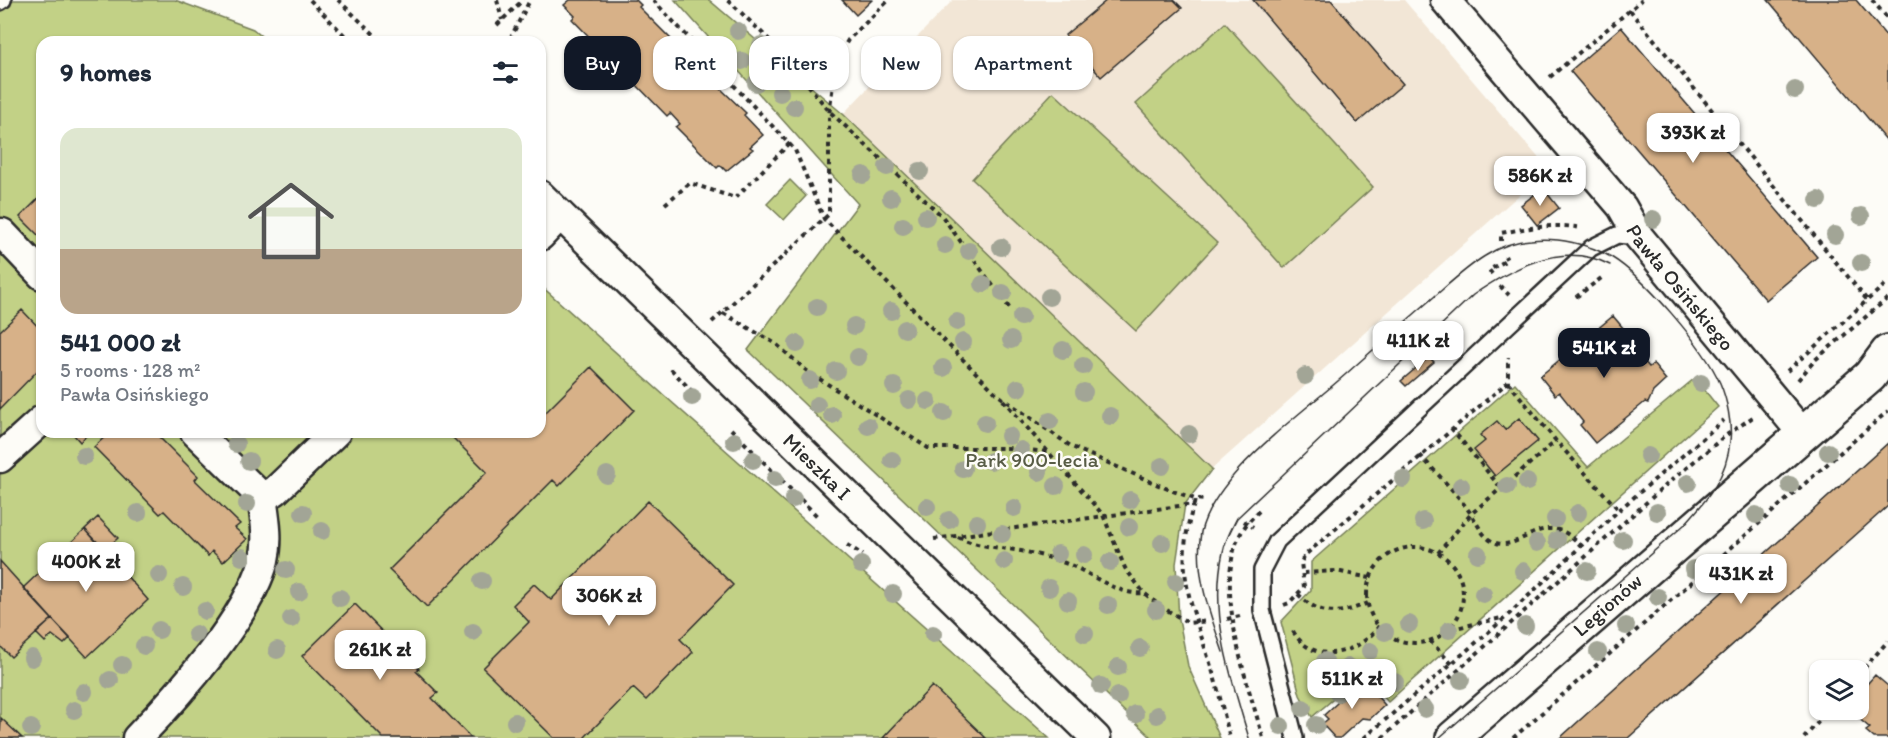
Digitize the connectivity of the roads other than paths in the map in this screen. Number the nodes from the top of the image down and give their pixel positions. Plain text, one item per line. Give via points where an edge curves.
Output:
1 (1445, 0) edge
2 (546, 201) edge
3 (560, 215) junction
4 (546, 230) edge
5 (3, 233) dead end
6 (1639, 237) junction
7 (36, 269) edge
8 (1882, 366) edge
9 (36, 425) edge
10 (1803, 434) junction
11 (201, 438) edge
12 (330, 438) edge
13 (0, 458) edge
14 (262, 497) junction
15 (137, 738) edge
16 (1096, 738) edge
17 (1295, 738) edge
18 (1453, 738) edge

1 - 6 street, Pawła Osińskiego via 1622,207
2 - 3 street, Mieszka I
3 - 4 street
3 - 16 street, Mieszka I
5 - 7 street
6 - 10 street, Pawła Osińskiego
6 - 17 lane via 1617,235 1591,248 1277,541 1263,570 1263,610
8 - 10 street, Legionów
9 - 13 street
10 - 18 street, Legionów
11 - 14 street
12 - 14 street via 275,491
14 - 15 street via 267,534 264,560 254,585 226,633 172,702

